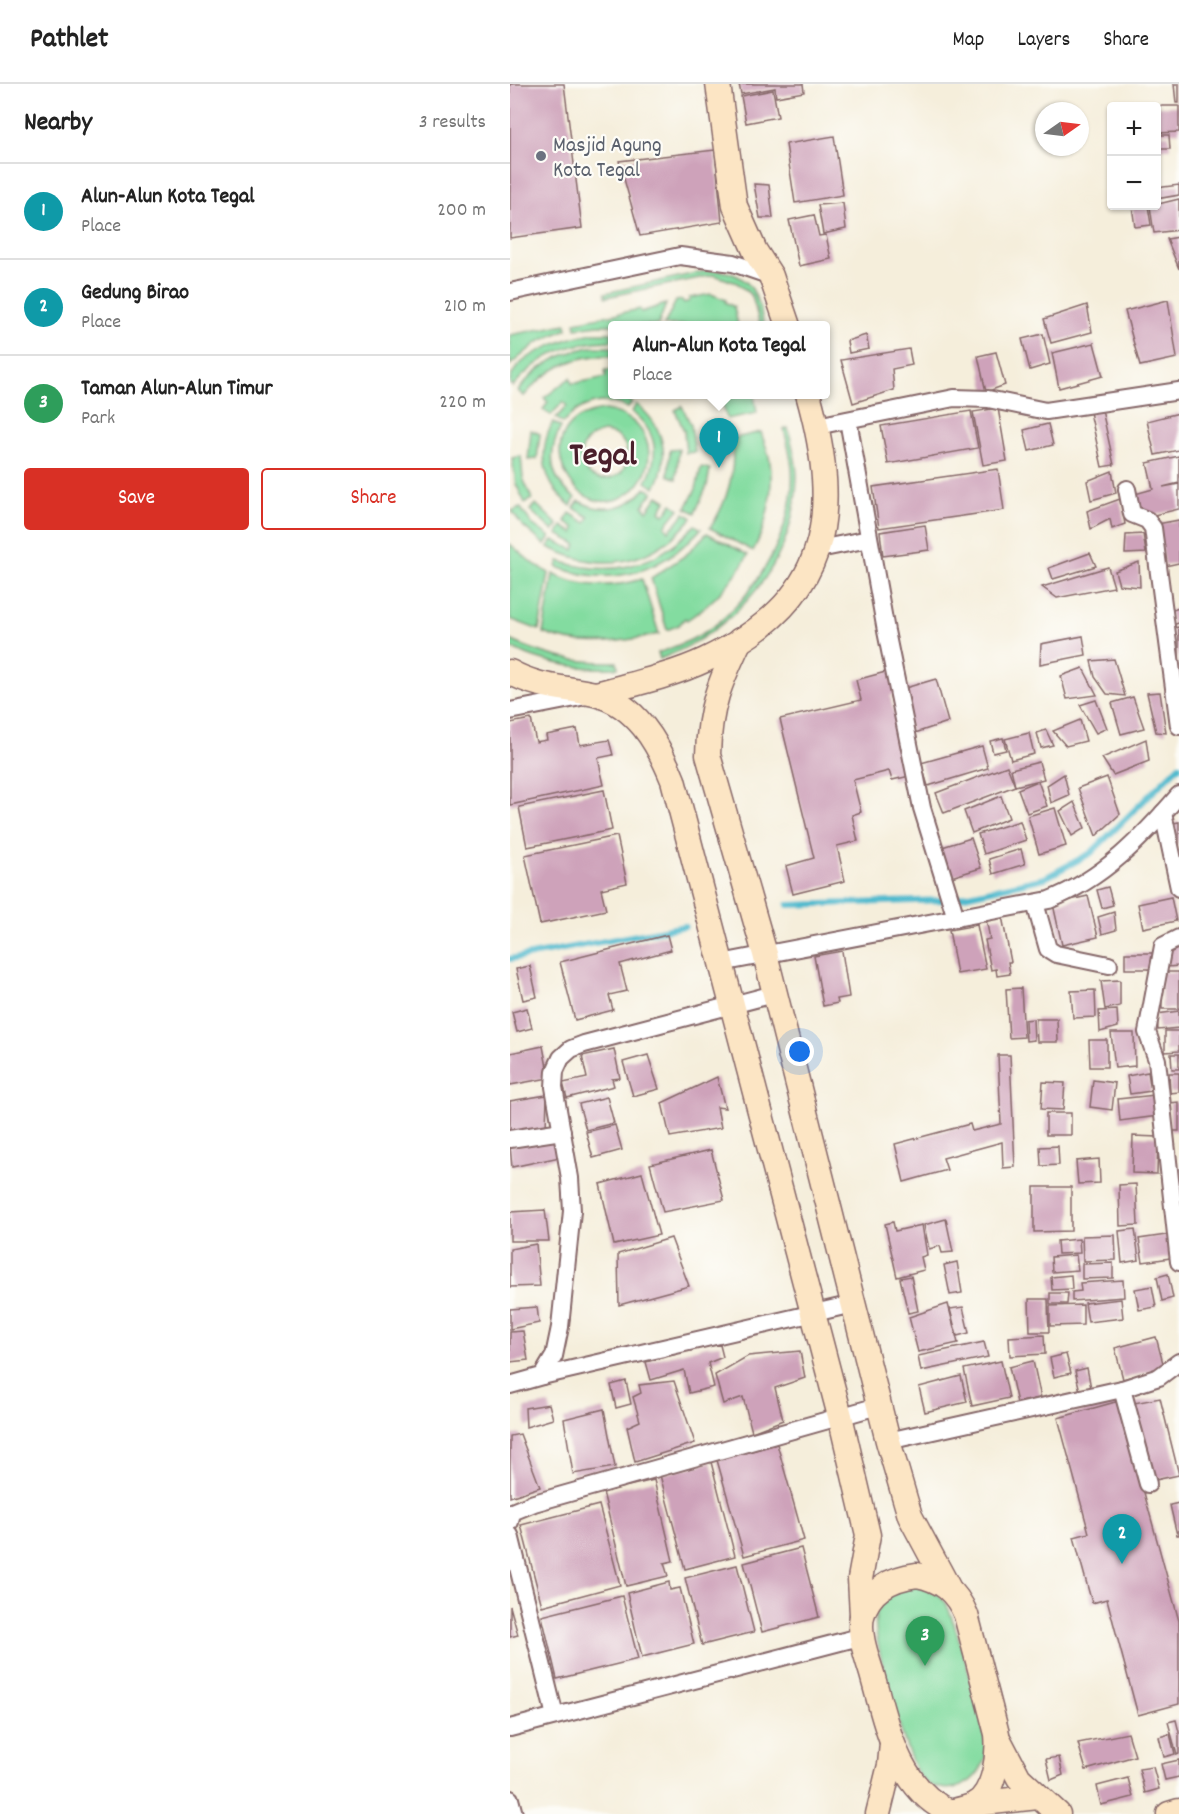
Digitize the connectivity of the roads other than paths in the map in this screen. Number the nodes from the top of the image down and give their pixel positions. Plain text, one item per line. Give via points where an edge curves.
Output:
1 (718, 84) edge
2 (771, 276) junction
3 (510, 292) edge
4 (786, 321) edge
5 (1179, 391) edge
6 (809, 399) edge
7 (848, 420) junction
8 (817, 426) junction
9 (1127, 489) dead end
10 (868, 539) junction
11 (819, 549) junction
12 (740, 640) junction
13 (510, 672) edge
14 (596, 694) junction
15 (510, 711) edge
16 (1178, 726) edge
17 (1179, 795) edge
18 (1163, 813) junction
19 (1179, 888) edge
20 (1035, 903) junction
21 (955, 914) junction
22 (1179, 938) edge
23 (765, 954) junction
24 (721, 963) junction
25 (1108, 965) dead end
26 (774, 994) junction
27 (732, 1004) junction
28 (562, 1131) junction
29 (510, 1139) edge
30 (1179, 1262) edge
31 (853, 1304) junction
32 (813, 1314) junction
33 (1179, 1362) edge
34 (542, 1376) junction
35 (510, 1385) edge
36 (1122, 1389) junction
37 (878, 1406) junction
38 (840, 1416) junction
39 (888, 1441) junction
40 (1148, 1484) dead end
41 (510, 1522) edge
42 (510, 1535) edge
43 (948, 1587) junction
44 (863, 1626) junction
45 (555, 1716) junction
46 (510, 1728) edge
47 (997, 1734) junction
48 (892, 1742) junction
49 (1038, 1797) junction
50 (510, 1799) edge
51 (975, 1804) junction
52 (1179, 1811) edge
53 (947, 1813) edge
54 (514, 1814) edge
55 (878, 1814) edge
56 (1058, 1814) edge
57 (1169, 1814) edge

1 - 2 street via 735,206
2 - 3 street via 733,263 680,256
2 - 4 street
5 - 7 street via 1046,411 988,399 954,398
6 - 8 street
7 - 8 street
7 - 10 street
8 - 11 street via 826,496
9 - 16 street via 1132,514 1147,520 1153,528
10 - 11 street
10 - 21 street via 922,808
11 - 12 street via 776,617
12 - 14 street via 706,660 672,673
12 - 23 street via 708,722 708,755
13 - 14 street via 547,687
14 - 15 street
14 - 24 street via 626,708 663,754
17 - 18 street
18 - 19 street
18 - 20 street via 1108,867 1087,882
20 - 21 street
20 - 25 street via 1048,949
21 - 23 street
22 - 30 street via 1163,946 1147,1032 1157,1060
23 - 24 street
23 - 26 street
24 - 27 street
26 - 27 street
26 - 31 street
27 - 28 street via 571,1049 555,1071
27 - 32 street
28 - 29 street
28 - 34 street via 572,1211 560,1327 554,1356
31 - 32 street
31 - 37 street
32 - 34 street
32 - 38 street
33 - 36 street via 1159,1377
34 - 35 street
36 - 39 street
36 - 40 street
37 - 38 street
37 - 39 street
38 - 41 street via 534,1503 512,1512
38 - 44 street via 868,1535 860,1579
39 - 43 street via 910,1516
42 - 45 street
43 - 44 street via 933,1578 900,1577 873,1595
43 - 47 street via 966,1615
44 - 45 street
44 - 48 street
45 - 46 street
47 - 49 street via 1013,1769
47 - 51 street via 999,1752 995,1767 985,1793
48 - 53 street via 921,1792
48 - 55 street
49 - 51 street
49 - 56 street
50 - 54 street
51 - 53 street
52 - 57 street

